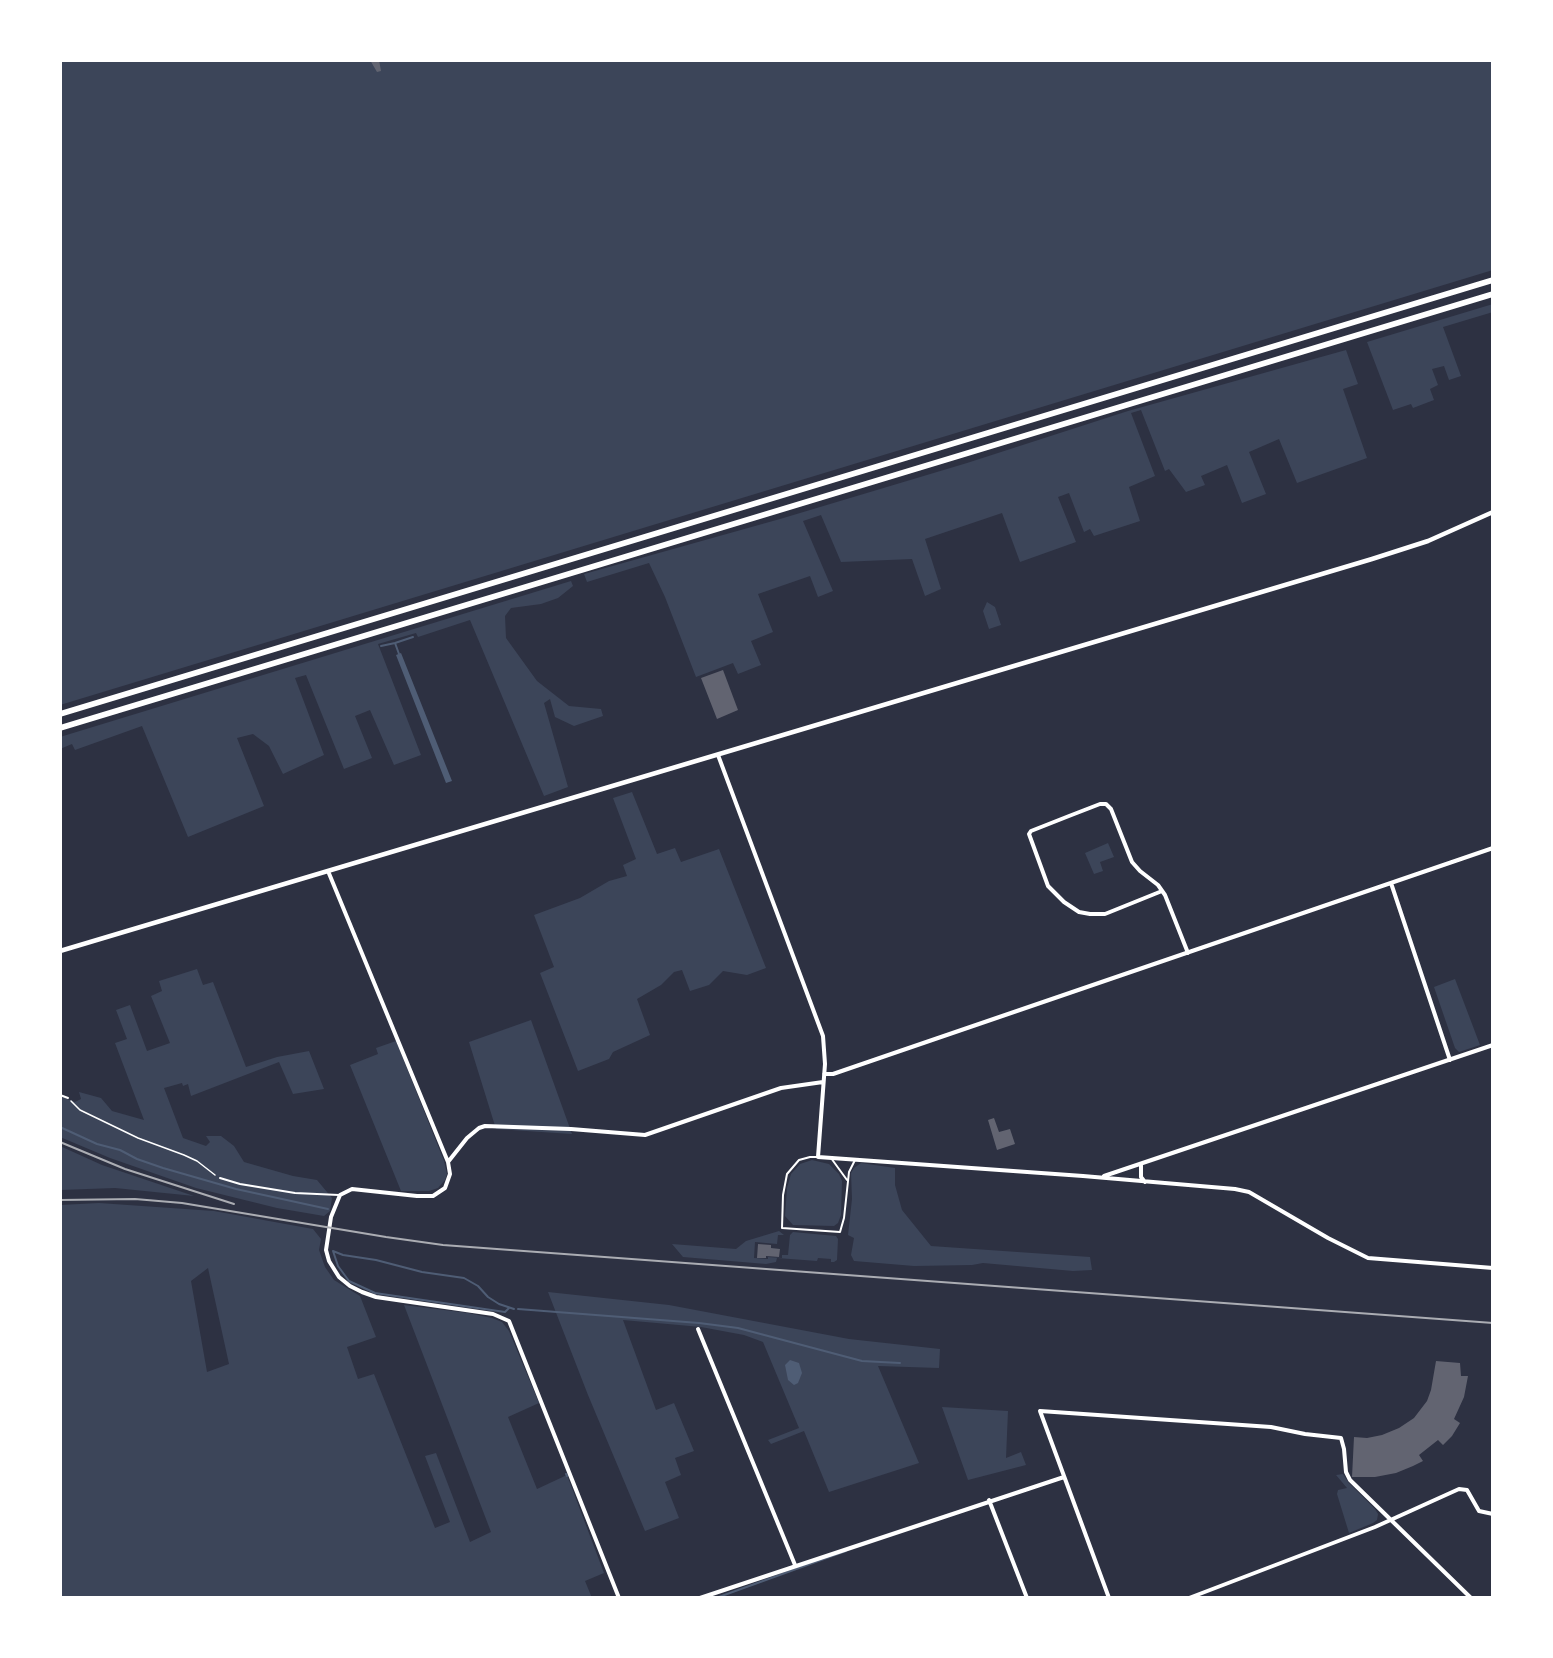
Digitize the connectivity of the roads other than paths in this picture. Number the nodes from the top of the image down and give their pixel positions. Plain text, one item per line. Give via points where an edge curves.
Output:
1 (1493, 280) edge
2 (1493, 294) edge
3 (1493, 512) edge
4 (60, 714) edge
5 (60, 728) edge
6 (718, 755) junction
7 (1493, 848) edge
8 (328, 871) junction
9 (1391, 884) junction
10 (1162, 891) junction
11 (60, 951) edge
12 (1188, 953) junction
13 (1493, 1045) edge
14 (1450, 1060) junction
15 (824, 1074) junction
16 (823, 1082) junction
17 (60, 1095) edge
18 (68, 1098) road end
19 (818, 1157) junction
20 (830, 1158) junction
21 (856, 1159) junction
22 (447, 1162) junction
23 (1142, 1164) junction
24 (220, 1178) road end
25 (1100, 1178) junction
26 (847, 1180) junction
27 (1145, 1182) junction
28 (340, 1195) junction
29 (1493, 1268) edge
30 (698, 1329) dead end
31 (1064, 1477) junction
32 (989, 1500) junction
33 (1493, 1514) edge
34 (1390, 1520) junction
35 (795, 1565) junction
36 (619, 1598) edge
37 (700, 1598) edge
38 (1027, 1598) edge
39 (1108, 1598) edge
40 (1189, 1598) edge
41 (1472, 1598) edge

1 - 4 main road
2 - 5 main road
3 - 6 street via 1389,554
6 - 8 street
6 - 15 street via 818,1021 824,1046
7 - 9 street
8 - 11 street
8 - 22 street
9 - 12 street
9 - 14 street
10 - 10 street via 1132,862 1106,804 1029,834 1048,886 1081,913 1105,914
10 - 12 street
12 - 15 street
13 - 14 street
14 - 23 street
15 - 16 street
16 - 19 street
16 - 22 street via 781,1088 645,1135 494,1125 479,1128
17 - 18 lane
19 - 20 street
19 - 26 lane via 799,1160 787,1174 782,1228 840,1232
20 - 21 street
20 - 26 lane
21 - 25 street
21 - 26 lane
22 - 28 street via 449,1183 433,1196 352,1189
23 - 25 street
23 - 27 street via 1141,1177
24 - 28 lane via 295,1193
25 - 27 street
27 - 29 street via 1249,1192 1368,1258
28 - 36 street via 331,1217 326,1250 334,1270 350,1286 376,1297 493,1314 509,1321
30 - 35 street
31 - 32 street
31 - 34 street via 1040,1411 1271,1426 1341,1438 1349,1478
31 - 39 street
32 - 35 street
32 - 38 street
33 - 34 street via 1477,1509 1462,1488
34 - 40 street
34 - 41 street
35 - 37 street

